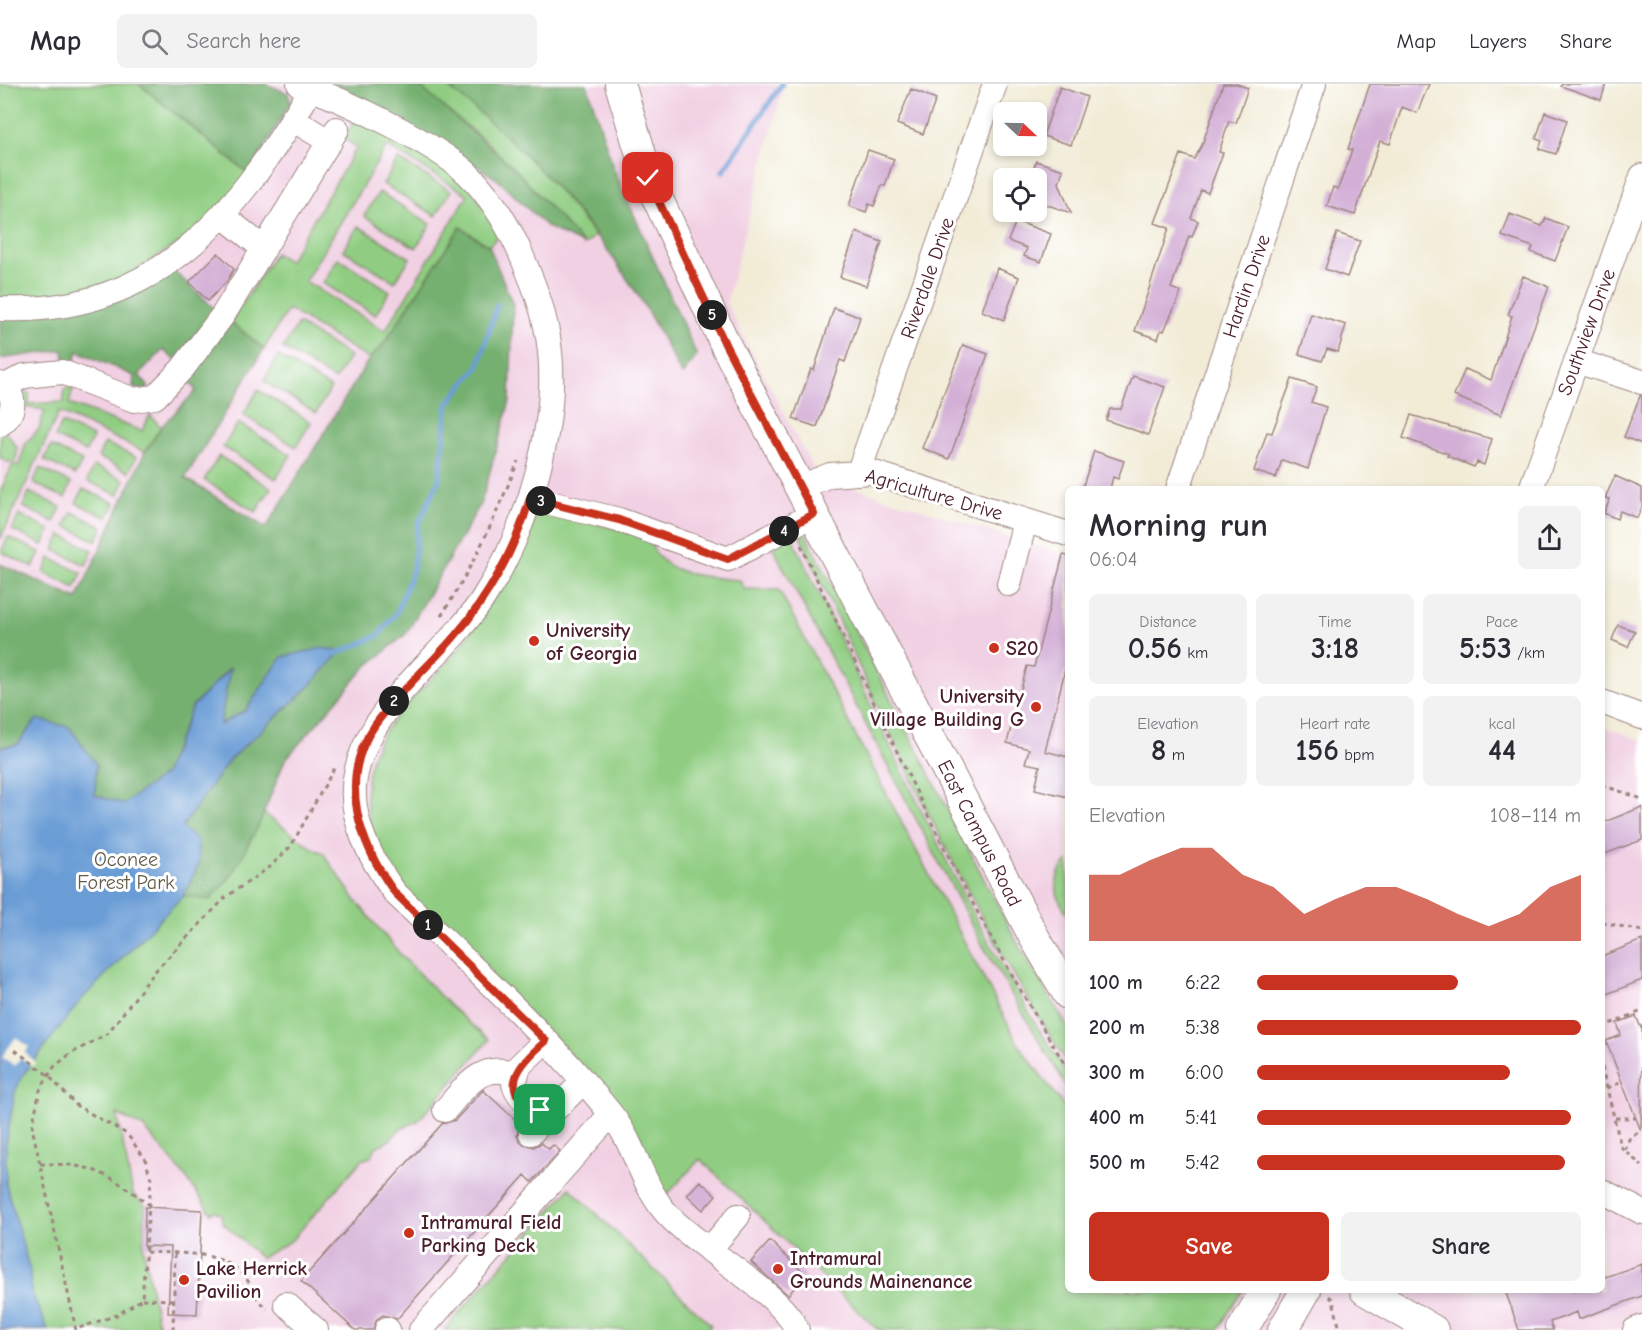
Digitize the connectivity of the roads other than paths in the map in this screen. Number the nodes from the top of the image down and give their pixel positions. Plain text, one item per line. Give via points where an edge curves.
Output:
1 (620, 84) edge
2 (995, 84) edge
3 (1314, 84) edge
4 (305, 86) edge
5 (292, 118) junction
6 (1642, 176) edge
7 (223, 216) junction
8 (264, 249) junction
9 (0, 309) edge
10 (1576, 361) junction
11 (1642, 382) edge
12 (3, 385) edge
13 (0, 424) edge
14 (859, 471) junction
15 (1179, 486) edge
16 (1532, 486) edge
17 (800, 487) junction
18 (530, 498) junction
19 (803, 520) junction
20 (1025, 521) junction
21 (1065, 533) edge
22 (1009, 584) dead end
23 (1605, 703) edge
24 (1642, 717) edge
25 (1065, 989) edge
26 (546, 1041) junction
27 (515, 1075) junction
28 (583, 1082) junction
29 (445, 1110) dead end
30 (551, 1114) junction
31 (611, 1114) junction
32 (531, 1133) dead end
33 (1605, 1193) edge
34 (1642, 1212) edge
35 (738, 1216) dead end
36 (709, 1250) junction
37 (1264, 1293) edge
38 (1320, 1295) edge
39 (1384, 1295) edge
40 (277, 1307) road end
41 (1642, 1328) edge
42 (315, 1330) edge
43 (421, 1330) edge
44 (797, 1330) edge
45 (1242, 1330) edge
46 (1283, 1330) edge
47 (1433, 1330) edge
48 (1635, 1330) edge

1 - 17 main road, East Campus Road via 648,178 726,346
2 - 14 street, Riverdale Drive
3 - 15 street, Hardin Drive
4 - 5 street
4 - 18 street via 443,156 466,173 491,200 511,234 541,302 549,340 546,427
5 - 7 street via 267,160
5 - 8 street via 334,136
6 - 10 street, Southview Drive
7 - 8 street
7 - 9 street via 173,261 117,292 64,305
8 - 12 street via 223,315 183,368 155,397 134,400 62,372 24,376
10 - 11 street
10 - 16 street, Southview Drive
12 - 13 street via 12,396 12,411
14 - 17 street, Agriculture Drive via 830,475
14 - 20 street, Agriculture Drive
17 - 19 main road, East Campus Road
18 - 19 street via 619,520 728,559
18 - 26 street via 506,559 482,600 373,728 356,773 354,796 364,842 395,893
19 - 25 main road, East Campus Road
20 - 21 street, Agriculture Drive
20 - 22 street
23 - 24 street
26 - 27 street via 519,1066
26 - 28 street
27 - 29 street via 498,1070 482,1073
27 - 30 street via 514,1084 524,1101
28 - 30 street
28 - 31 street
30 - 32 street
31 - 36 street via 626,1135 661,1205 683,1230
31 - 43 street
33 - 34 street
35 - 36 street
36 - 44 street via 781,1306
37 - 45 main road
38 - 46 main road
39 - 47 main road
40 - 42 street
41 - 48 street

